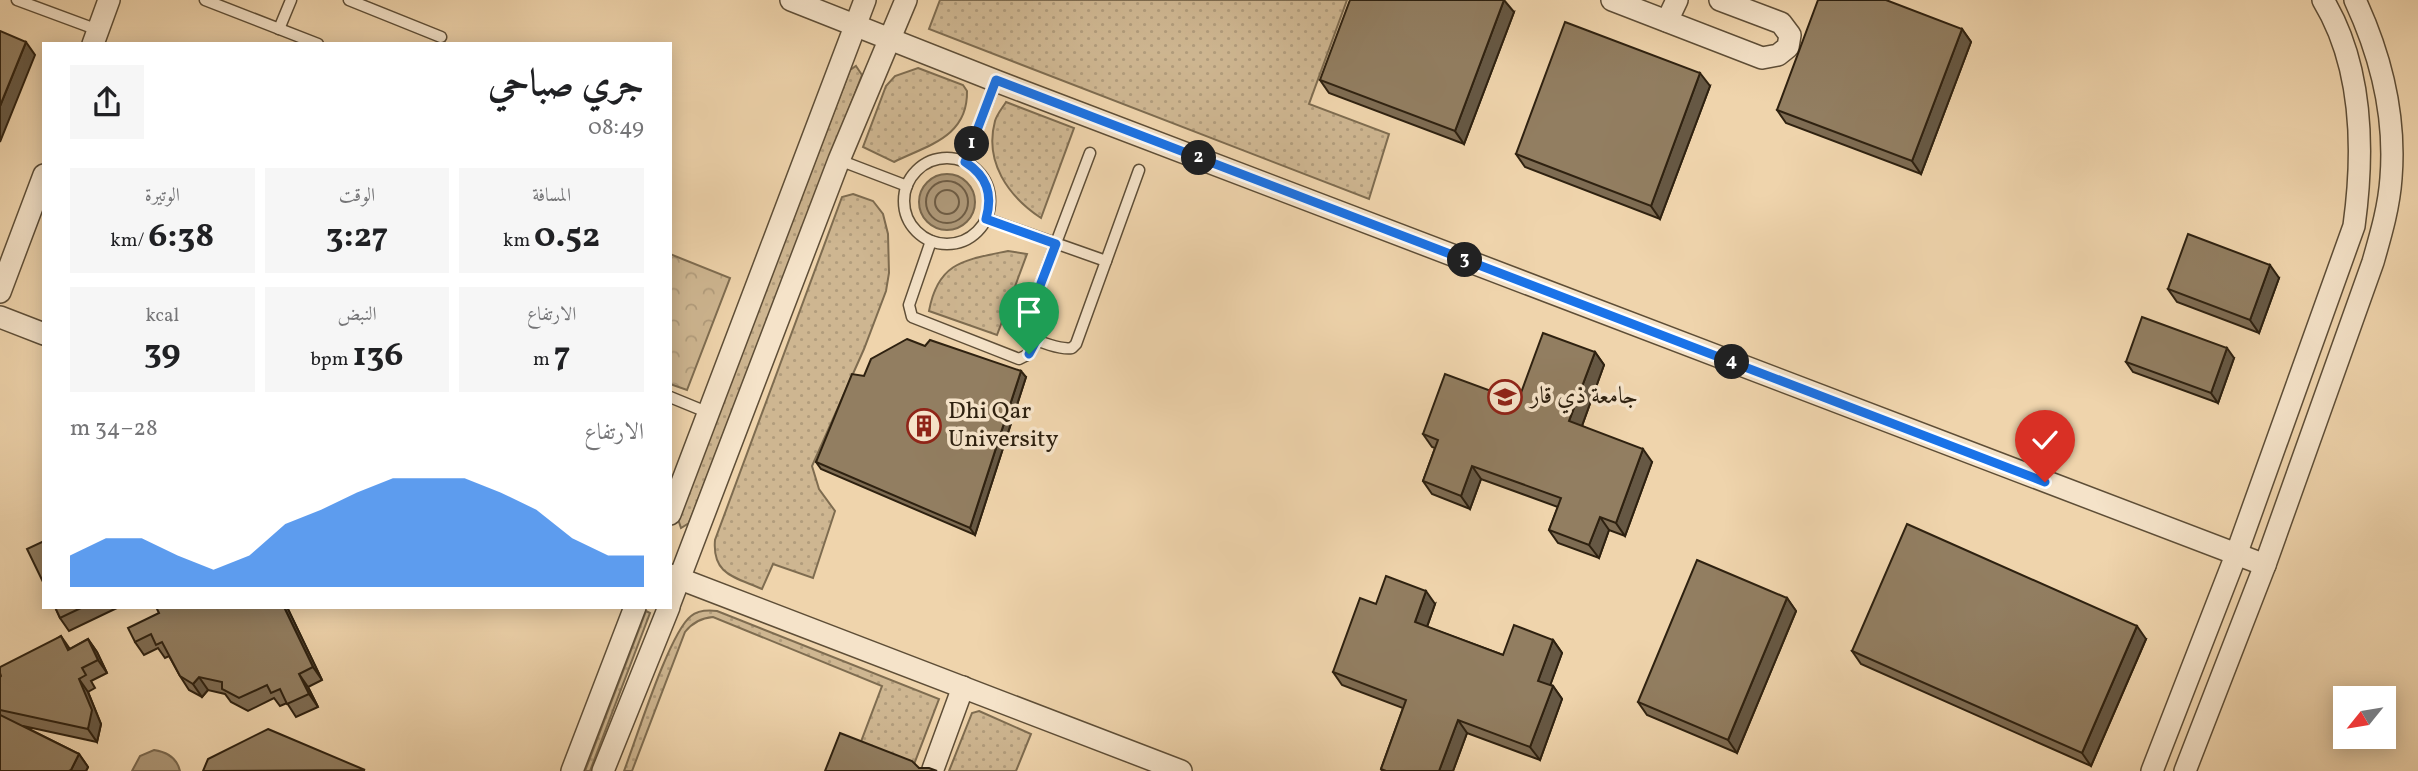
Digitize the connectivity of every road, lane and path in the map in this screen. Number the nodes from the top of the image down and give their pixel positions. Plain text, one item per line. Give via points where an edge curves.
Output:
1 (17, 0) edge
2 (109, 0) edge
3 (205, 0) edge
4 (291, 0) edge
5 (349, 0) edge
6 (791, 0) edge
7 (865, 0) edge
8 (906, 0) edge
9 (1612, 0) edge
10 (1677, 0) edge
11 (1720, 0) edge
12 (2323, 0) edge
13 (2356, 0) edge
14 (1667, 21) junction
15 (855, 25) junction
16 (279, 29) junction
17 (95, 37) edge
18 (441, 37) dead end
19 (891, 38) junction
20 (312, 42) edge
21 (996, 80) junction
22 (1090, 153) dead end
23 (839, 160) junction
24 (965, 162) junction
25 (1139, 170) dead end
26 (42, 180) edge
27 (907, 186) junction
28 (986, 219) junction
29 (930, 241) junction
30 (1056, 244) junction
31 (1106, 261) junction
32 (0, 292) edge
33 (0, 317) edge
34 (42, 333) edge
35 (1037, 339) junction
36 (672, 398) edge
37 (709, 413) junction
38 (672, 509) edge
39 (2236, 555) junction
40 (2265, 565) junction
41 (675, 577) edge
42 (634, 609) edge
43 (667, 609) edge
44 (963, 687) junction
45 (933, 769) edge
46 (572, 771) edge
47 (603, 771) edge
48 (1181, 771) edge
49 (2152, 771) edge
50 (2185, 771) edge

1 - 17 lane
2 - 17 street
3 - 16 lane
4 - 16 lane
5 - 18 lane
6 - 15 street
7 - 15 street
8 - 19 street
9 - 14 street
10 - 14 street
11 - 14 street via 1781,23 1790,35 1788,47 1762,58
12 - 39 street via 2342,45 2358,111 2360,183 2354,226
13 - 40 street via 2370,32 2389,111 2392,149 2386,213 2373,262
15 - 19 street
15 - 37 street
16 - 20 lane
19 - 21 street
19 - 23 street
21 - 24 lane
21 - 39 street
22 - 30 lane
23 - 27 lane
23 - 41 street
24 - 27 lane via 937,159 925,164
24 - 28 lane via 985,180 990,206
25 - 31 lane
26 - 32 street
27 - 29 lane via 906,212 917,231
28 - 29 lane via 969,239 943,244
28 - 30 lane
29 - 35 lane via 909,305 912,317 1019,359 1029,354
30 - 31 lane
30 - 35 lane via 1025,325 1027,334
31 - 35 lane via 1076,344 1067,350
33 - 34 street
36 - 37 lane
37 - 38 street
39 - 40 street
39 - 49 street
40 - 50 street
41 - 44 street
42 - 46 street
43 - 47 street
44 - 45 street
44 - 48 street

